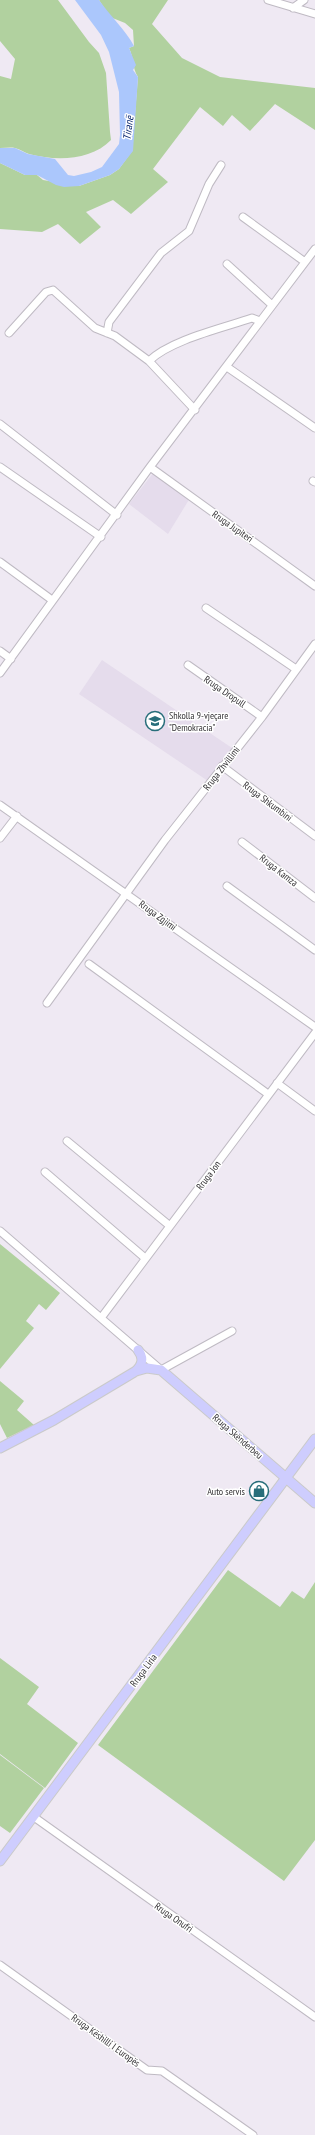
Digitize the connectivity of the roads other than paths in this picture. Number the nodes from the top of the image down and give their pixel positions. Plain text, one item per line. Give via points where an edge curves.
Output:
1 (268, 0) edge
2 (304, 0) edge
3 (293, 8) junction
4 (315, 14) edge
5 (221, 165) dead end
6 (243, 217) dead end
7 (315, 249) edge
8 (305, 262) junction
9 (227, 264) dead end
10 (272, 305) junction
11 (260, 321) junction
12 (8, 333) dead end
13 (107, 333) junction
14 (149, 361) junction
15 (227, 367) junction
16 (195, 410) junction
17 (0, 424) edge
18 (315, 428) edge
19 (150, 467) junction
20 (0, 468) edge
21 (117, 515) junction
22 (101, 537) junction
23 (0, 562) edge
24 (315, 586) edge
25 (52, 600) junction
26 (206, 608) dead end
27 (315, 644) edge
28 (0, 651) edge
29 (11, 658) junction
30 (188, 665) dead end
31 (296, 669) junction
32 (0, 673) edge
33 (262, 717) junction
34 (222, 766) junction
35 (0, 804) edge
36 (17, 816) junction
37 (315, 836) edge
38 (0, 838) edge
39 (242, 842) dead end
40 (227, 886) dead end
41 (126, 892) junction
42 (315, 898) edge
43 (315, 950) edge
44 (89, 964) dead end
45 (46, 1003) dead end
46 (315, 1027) edge
47 (315, 1033) edge
48 (277, 1083) junction
49 (268, 1094) junction
50 (315, 1111) edge
51 (67, 1141) dead end
52 (45, 1172) dead end
53 (170, 1226) junction
54 (0, 1231) edge
55 (145, 1258) junction
56 (101, 1318) junction
57 (232, 1331) dead end
58 (138, 1350) junction
59 (161, 1370) junction
60 (136, 1371) junction
61 (315, 1439) edge
62 (0, 1448) edge
63 (286, 1477) junction
64 (315, 1503) edge
65 (34, 1816) junction
66 (0, 1862) edge
67 (0, 1965) edge
68 (315, 2017) edge
69 (253, 2135) edge

1 - 3 street
2 - 3 street
3 - 4 street
5 - 13 street via 209,184 189,231 161,254 109,322
6 - 8 street
7 - 8 street
8 - 10 street
9 - 10 street
10 - 11 street
11 - 14 street via 252,318 172,346 157,353
11 - 15 street
12 - 13 street via 50,290 57,292 94,328
13 - 14 street
14 - 16 street
15 - 16 street
15 - 18 street
16 - 19 street
17 - 21 street
19 - 21 street
19 - 24 street, Rruga Jupiteri
20 - 22 street
21 - 22 street
22 - 25 street
23 - 25 street
25 - 29 street
26 - 31 street
27 - 31 street, Rruga Zhvillimi
28 - 29 street
29 - 32 street
30 - 33 street, Rruga Dropull
31 - 33 street, Rruga Zhvillimi
33 - 34 street, Rruga Zhvillimi
34 - 37 street, Rruga Shkumbini
34 - 41 street, Rruga Zhvillimi
35 - 36 street, Rruga Zgjimi
36 - 38 street
36 - 41 street, Rruga Zgjimi
39 - 42 street, Rruga Kamza
40 - 43 street
41 - 45 street, Rruga Zhvillimi
41 - 46 street, Rruga Zgjimi
44 - 49 street
47 - 48 street, Rruga Jon
48 - 49 street, Rruga Jon
48 - 50 street
49 - 53 street, Rruga Jon
51 - 53 street
52 - 55 street
53 - 55 street, Rruga Jon
54 - 56 street
55 - 56 street, Rruga Jon
56 - 58 street
57 - 59 street
58 - 59 street
58 - 60 main road via 142,1361
59 - 60 main road via 147,1368
59 - 63 main road, Rruga Skënderbeu
60 - 62 main road via 54,1420
61 - 63 main road, Rruga Liria
63 - 64 main road, Rruga Skënderbeu
63 - 65 main road, Rruga Liria
65 - 66 main road, Rruga Liria
65 - 68 street, Rruga Onufri
67 - 69 street, Rruga Këshilli I Europës via 147,2070 162,2071

